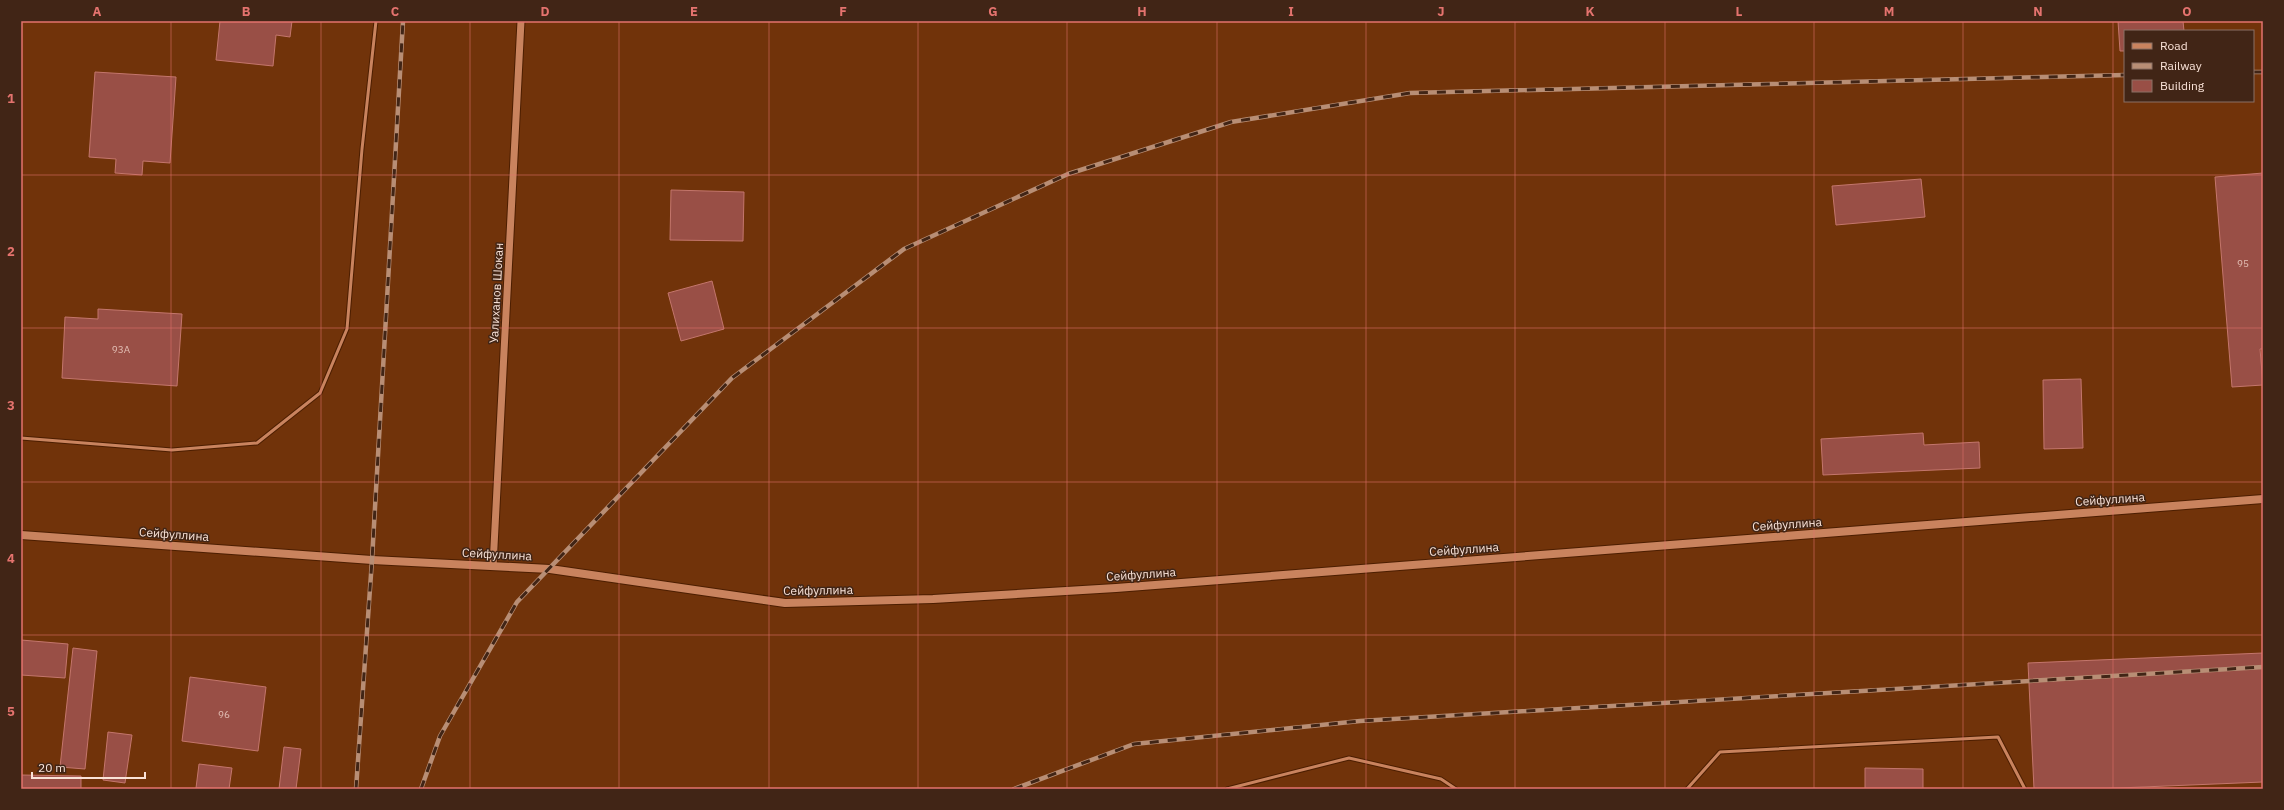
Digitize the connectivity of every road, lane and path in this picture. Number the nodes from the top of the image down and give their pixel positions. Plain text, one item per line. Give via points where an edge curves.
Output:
1 (376, 21) edge
2 (522, 21) edge
3 (21, 438) edge
4 (2263, 500) edge
5 (21, 535) edge
6 (493, 566) junction
7 (1227, 789) edge
8 (1456, 789) edge
9 (1687, 789) edge
10 (2025, 789) edge

1 - 3 lane via 347,329 320,393 257,443 172,450
2 - 6 street, Уалиханов Шокан
4 - 6 main road, Сейфуллина via 1116,588 925,599 785,603 550,569
5 - 6 main road, Сейфуллина
7 - 8 lane via 1349,758 1441,779
9 - 10 lane via 1720,752 1998,737

